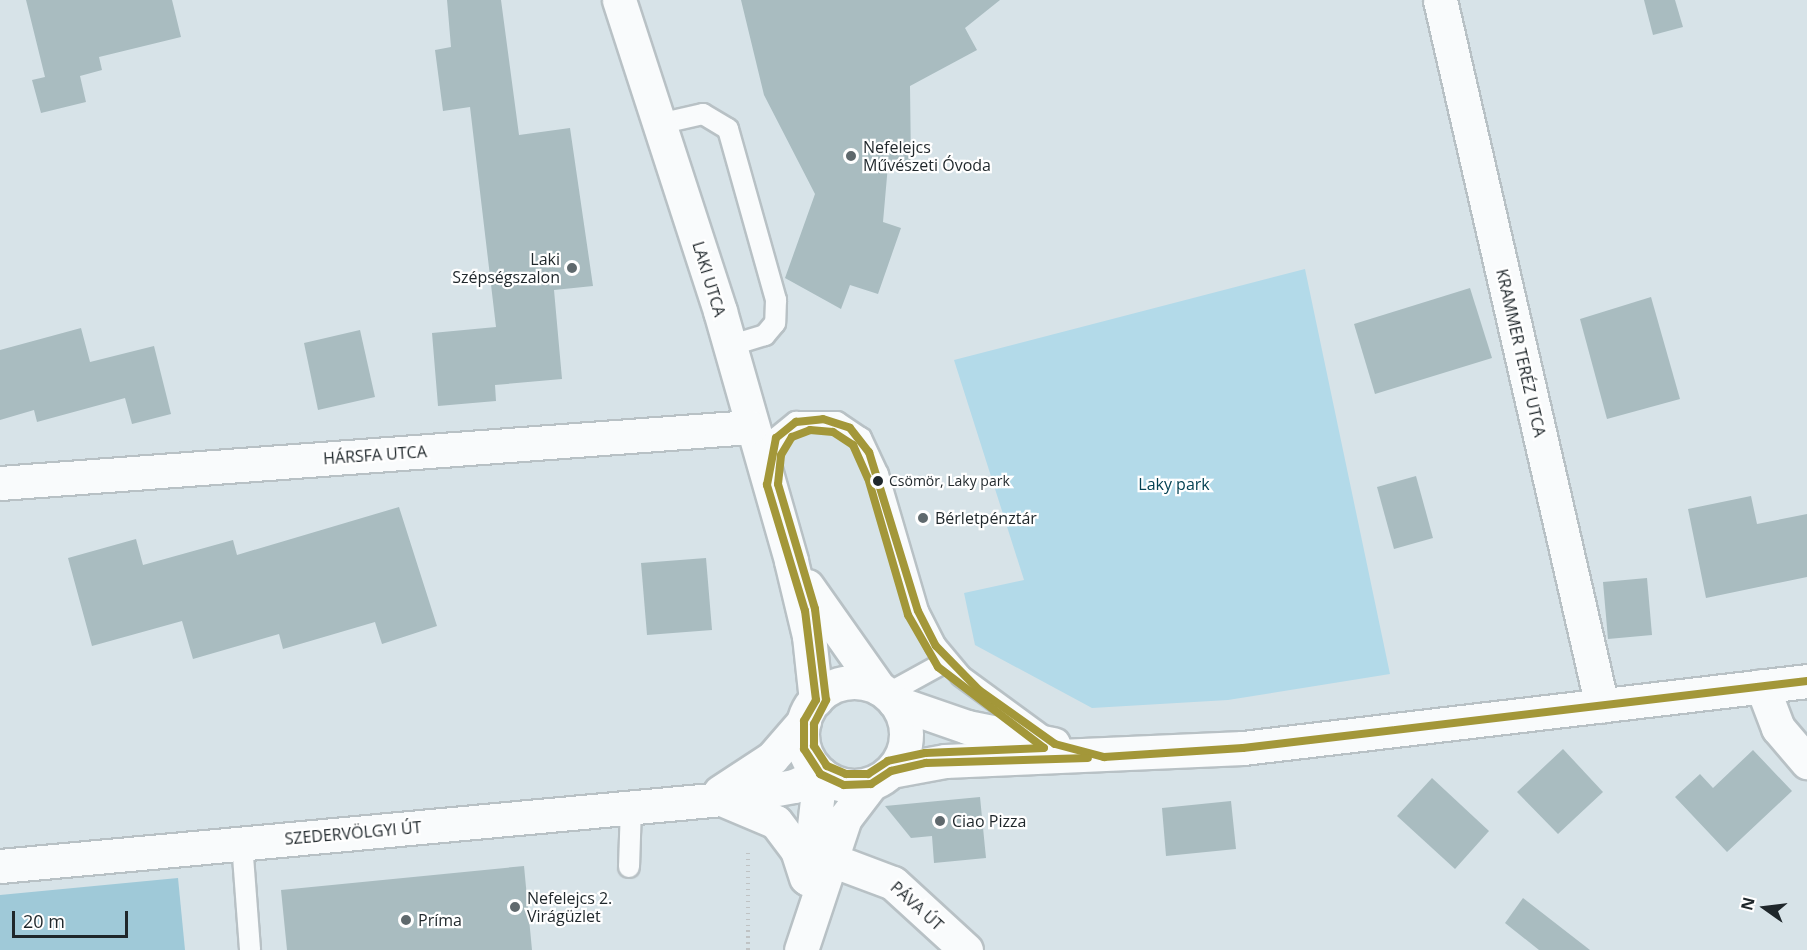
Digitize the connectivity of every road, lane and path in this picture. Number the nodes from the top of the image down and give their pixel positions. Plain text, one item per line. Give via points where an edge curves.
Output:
1 (619, 0) edge
2 (1440, 0) edge
3 (659, 124) junction
4 (728, 346) junction
5 (750, 427) junction
6 (0, 483) edge
7 (767, 485) junction
8 (791, 561) junction
9 (947, 661) junction
10 (1807, 681) edge
11 (1762, 686) junction
12 (887, 695) junction
13 (1602, 706) junction
14 (810, 710) junction
15 (1055, 744) junction
16 (1104, 757) junction
17 (1807, 762) edge
18 (820, 774) junction
19 (881, 778) junction
20 (714, 800) junction
21 (631, 808) junction
22 (747, 840) dead end
23 (242, 843) junction
24 (829, 859) junction
25 (0, 866) edge
26 (629, 867) dead end
27 (807, 883) junction
28 (250, 950) edge
29 (748, 950) edge
30 (801, 950) edge
31 (966, 950) edge

1 - 3 street, LAKI UTCA
2 - 13 street, KRAMMER TERÉZ UTCA
3 - 4 street, LAKI UTCA
3 - 4 lane via 703,114 728,129 776,300 775,323 765,335
4 - 5 street, LAKI UTCA
5 - 6 street, HÁRSFA UTCA
5 - 7 street, LAKI UTCA
7 - 8 street, LAKI UTCA
7 - 9 lane via 776,438 796,422 837,422 861,438 878,474 918,611
8 - 12 street, LAKI UTCA
8 - 14 street, LAKI UTCA via 810,636
9 - 12 lane
9 - 15 lane
10 - 11 street
11 - 13 street
11 - 17 street via 1778,728
12 - 14 street via 841,684
12 - 15 street via 967,727
12 - 19 street via 906,730 900,760
13 - 16 street via 1243,748
14 - 18 street via 804,750
14 - 20 street, SZEDERVÖLGYI ÚT via 772,758
15 - 16 street
16 - 19 street via 945,761
18 - 19 street via 844,785
18 - 20 street, SZEDERVÖLGYI ÚT via 794,786
18 - 27 street
19 - 24 street via 845,818
20 - 21 street, SZEDERVÖLGYI ÚT
20 - 27 street, SZEDERVÖLGYI ÚT via 763,814 784,830
21 - 23 street, SZEDERVÖLGYI ÚT
21 - 26 lane
22 - 29 path via 751,867
23 - 25 street, SZEDERVÖLGYI ÚT
23 - 28 lane
24 - 30 street
24 - 31 street, PÁVA ÚT via 893,882
27 - 30 street

